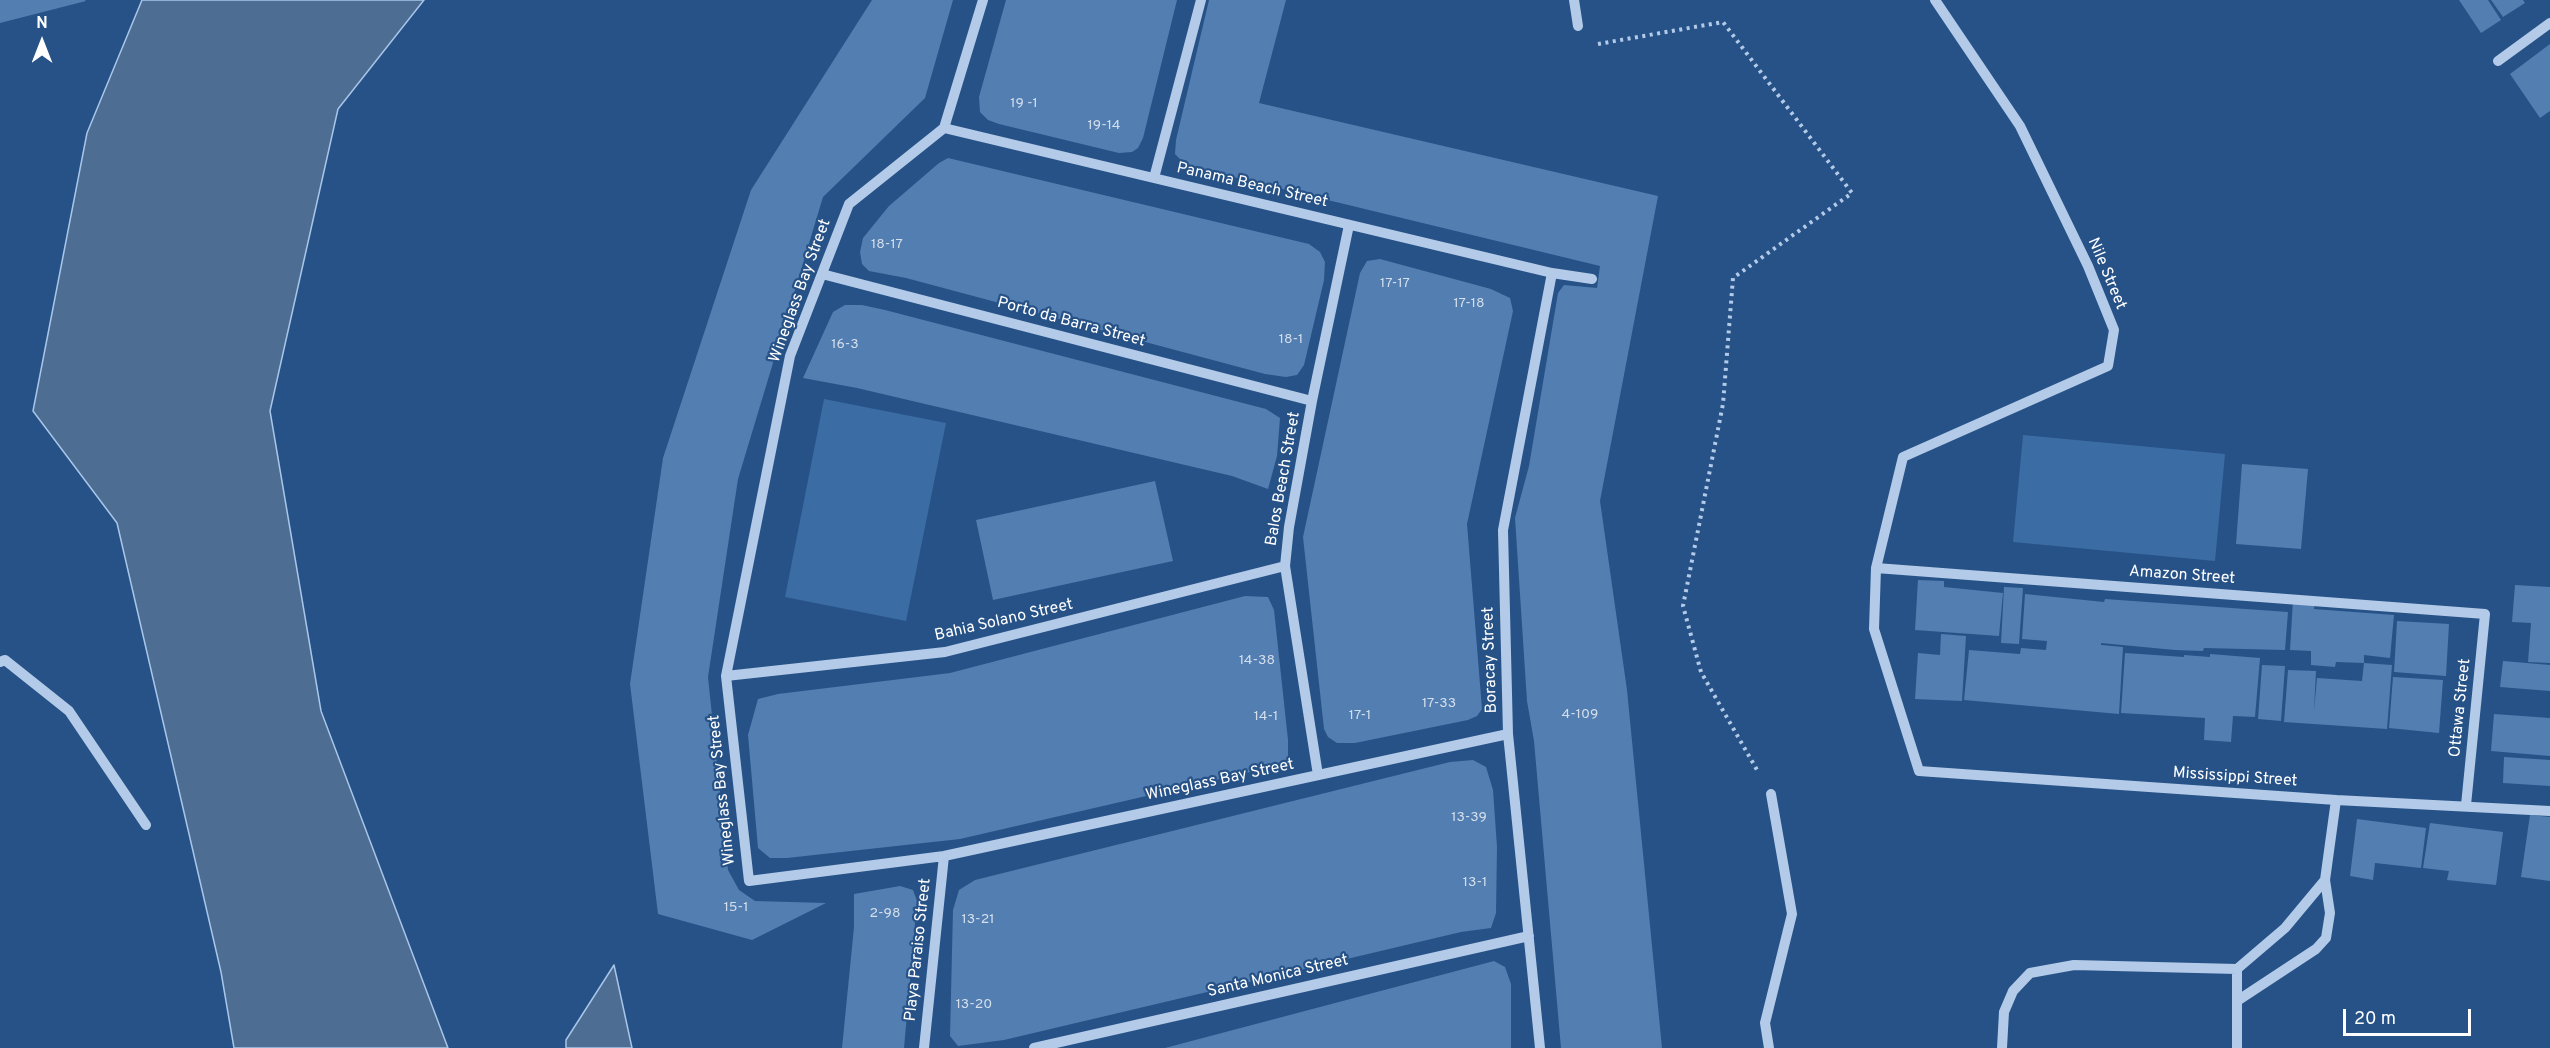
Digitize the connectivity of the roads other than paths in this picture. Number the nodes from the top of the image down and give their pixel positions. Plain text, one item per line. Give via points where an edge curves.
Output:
1 (983, 0) edge
2 (1201, 0) edge
3 (1574, 0) edge
4 (1935, 0) edge
5 (2550, 23) edge
6 (1578, 26) road end
7 (2498, 61) dead end
8 (944, 128) junction
9 (1154, 178) junction
10 (1349, 225) junction
11 (1552, 273) junction
12 (822, 274) junction
13 (1592, 279) dead end
14 (1312, 402) junction
15 (1285, 566) junction
16 (1876, 568) junction
17 (2485, 614) joint
18 (0, 662) edge
19 (726, 676) junction
20 (1508, 734) junction
21 (1318, 775) junction
22 (1771, 794) road end
23 (2336, 800) junction
24 (2466, 805) junction
25 (2550, 811) edge
26 (146, 825) dead end
27 (944, 856) junction
28 (2325, 880) junction
29 (1529, 936) junction
30 (2237, 969) junction
31 (2237, 1001) junction
32 (924, 1048) edge
33 (1034, 1048) edge
34 (1539, 1048) edge
35 (1768, 1048) edge
36 (2002, 1048) edge
37 (2238, 1048) edge

1 - 8 street
2 - 9 street
3 - 6 street
4 - 16 street, Nile Street via 2020,126 2088,266 2114,330 2108,366 1903,457
5 - 7 street
8 - 9 street, Panama Beach Street
8 - 12 street, Wineglass Bay Street via 849,204
9 - 10 street, Panama Beach Street
10 - 11 street, Panama Beach Street
10 - 14 street, Balos Beach Street
11 - 13 street, Panama Beach Street
11 - 20 street, Boracay Street via 1503,530
12 - 14 street, Porto da Barra Street
12 - 19 street, Wineglass Bay Street via 790,356
14 - 15 street, Balos Beach Street
15 - 19 street, Bahia Solano Street via 945,652
15 - 21 street, Balos Beach Street
16 - 17 street, Amazon Street
16 - 23 street, Mississippi Street via 1874,628 1919,771
17 - 24 street, Ottawa Street
18 - 26 street via 5,660 69,711
19 - 27 street, Wineglass Bay Street via 749,881
20 - 21 street, Wineglass Bay Street
20 - 29 street, Boracay Street
21 - 27 street, Wineglass Bay Street
22 - 35 street via 1792,914 1766,1023
23 - 24 street, Mississippi Street
23 - 28 street
24 - 25 street, Mississippi Street
27 - 32 street, Playa Paraiso Street
28 - 30 street via 2285,928
28 - 31 street via 2330,913 2326,938 2316,949
29 - 33 street, Santa Monica Street
29 - 34 street, Boracay Street
30 - 31 street
30 - 36 street via 2074,965 2030,973 2013,991 2004,1012
31 - 37 street

